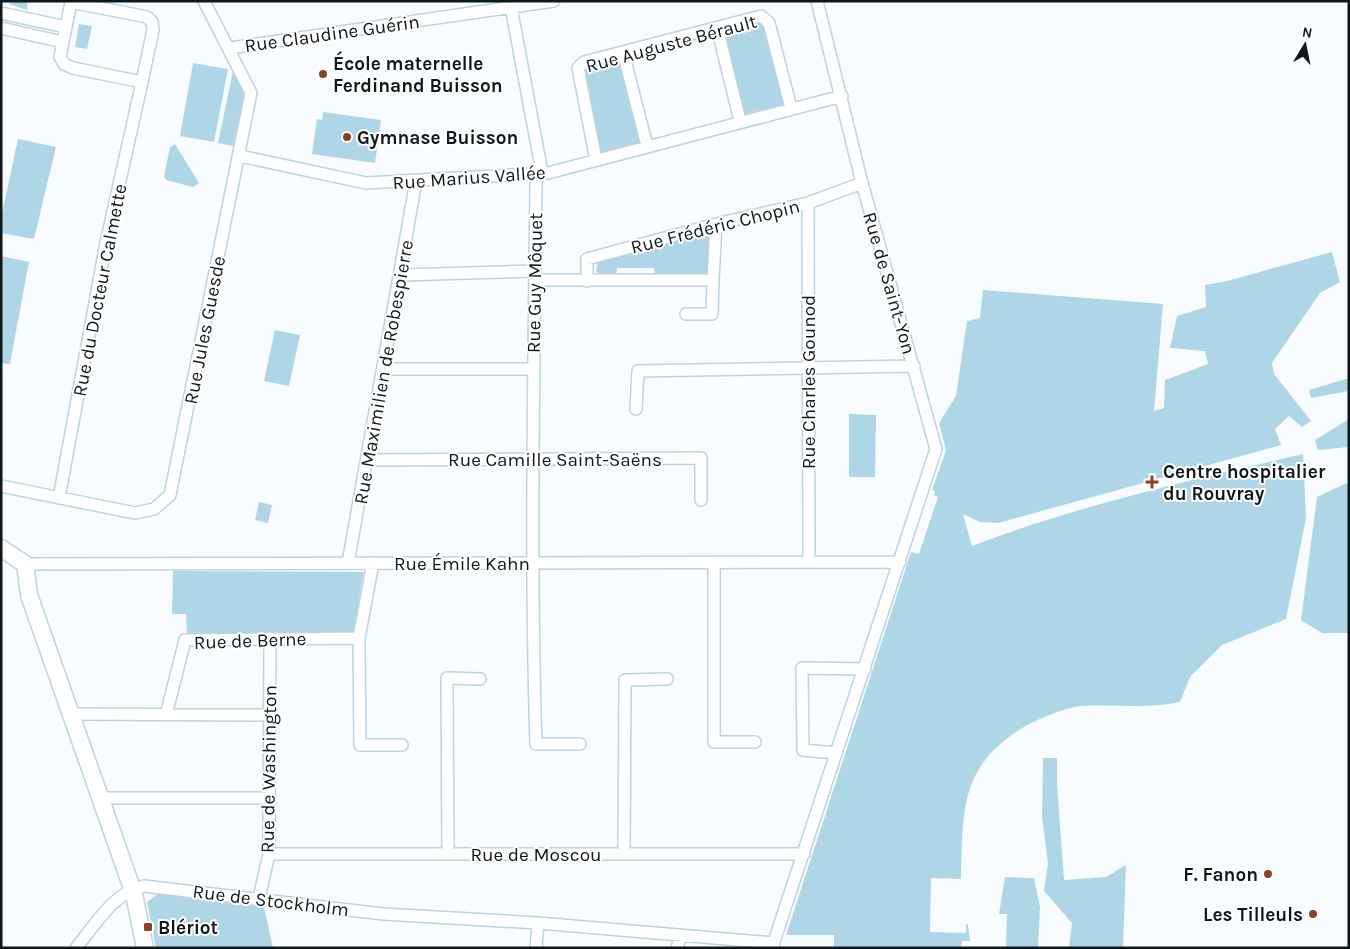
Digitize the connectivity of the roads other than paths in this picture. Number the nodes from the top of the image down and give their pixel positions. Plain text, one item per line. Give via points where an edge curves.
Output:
1 (71, 1) edge
2 (204, 1) edge
3 (554, 1) edge
4 (817, 1) edge
5 (503, 5) edge
6 (1, 13) edge
7 (66, 27) junction
8 (717, 27) junction
9 (1, 28) edge
10 (63, 42) junction
11 (230, 48) junction
12 (622, 52) junction
13 (142, 82) junction
14 (842, 96) junction
15 (791, 108) junction
16 (740, 121) junction
17 (647, 146) junction
18 (240, 156) junction
19 (596, 160) junction
20 (539, 174) junction
21 (416, 181) junction
22 (862, 183) junction
23 (808, 203) junction
24 (716, 224) junction
25 (401, 275) junction
26 (535, 276) junction
27 (713, 280) junction
28 (587, 281) junction
29 (686, 314) dead end
30 (914, 366) junction
31 (384, 369) junction
32 (807, 369) junction
33 (533, 370) junction
34 (636, 409) dead end
35 (532, 459) junction
36 (367, 460) junction
37 (1, 486) edge
38 (59, 498) junction
39 (701, 500) dead end
40 (1, 548) edge
41 (534, 562) junction
42 (714, 562) junction
43 (809, 562) junction
44 (900, 562) junction
45 (348, 563) junction
46 (372, 563) junction
47 (24, 564) junction
48 (270, 638) junction
49 (359, 638) junction
50 (865, 669) junction
51 (480, 679) dead end
52 (667, 679) dead end
53 (70, 714) junction
54 (166, 714) junction
55 (268, 715) junction
56 (755, 742) dead end
57 (580, 744) dead end
58 (402, 745) dead end
59 (836, 753) junction
60 (99, 798) junction
61 (268, 798) junction
62 (269, 854) junction
63 (448, 854) junction
64 (624, 854) junction
65 (804, 854) junction
66 (132, 888) junction
67 (259, 898) junction
68 (538, 923) junction
69 (680, 935) junction
70 (773, 945) edge
71 (76, 948) edge
72 (145, 948) edge
73 (536, 948) edge
74 (677, 948) edge

1 - 7 street
1 - 13 street, Rue du Docteur Calmette via 147,17 152,22
2 - 11 street, Rue Jules Guesde
3 - 5 street, Rue Claudine Guérin
4 - 14 street, Rue de Saint-Yon
5 - 11 street, Rue Claudine Guérin
5 - 20 street, Rue Guy Môquet via 538,148
6 - 7 street
7 - 10 street
8 - 12 street, Rue Auguste Bérault
8 - 15 street, Rue Auguste Bérault via 761,16 769,23
8 - 16 street
9 - 10 street
10 - 13 street via 60,57 64,64
11 - 18 street, Rue Jules Guesde via 251,93
12 - 17 street
12 - 19 street, Rue Auguste Bérault via 584,62 578,68
13 - 38 street, Rue du Docteur Calmette via 106,243
14 - 15 street, Rue Marius Vallée
14 - 22 street, Rue de Saint-Yon
15 - 16 street, Rue Marius Vallée
16 - 17 street, Rue Marius Vallée
17 - 19 street, Rue Marius Vallée
18 - 21 street, Rue Marius Vallée via 366,182
18 - 38 street, Rue Jules Guesde via 170,494 154,509 135,513
19 - 20 street, Rue Marius Vallée
20 - 21 street, Rue Marius Vallée
20 - 26 street, Rue Guy Môquet via 536,183
21 - 25 street, Rue Maximilien de Robespierre
22 - 23 street, Rue Frédéric Chopin
22 - 30 street, Rue de Saint-Yon
23 - 24 street, Rue Frédéric Chopin
23 - 32 street, Rue Charles Gounod
24 - 27 street
24 - 28 street, Rue Frédéric Chopin via 587,259
25 - 26 street
25 - 31 street, Rue Maximilien de Robespierre
26 - 28 street
26 - 33 street, Rue Guy Môquet
27 - 28 street
27 - 29 street via 712,314
30 - 32 street
30 - 44 street, Rue de Saint-Yon via 936,449
31 - 33 street
31 - 36 street, Rue Maximilien de Robespierre
32 - 34 street via 638,371
32 - 43 street, Rue Charles Gounod
33 - 35 street, Rue Guy Môquet
35 - 36 street, Rue Camille Saint-Saëns
35 - 39 street, Rue Camille Saint-Saëns via 701,458
35 - 41 street, Rue Guy Môquet
36 - 45 street, Rue Maximilien de Robespierre
37 - 38 street, Rue Jules Guesde
40 - 47 street
41 - 42 street, Rue Émile Kahn
41 - 46 street, Rue Émile Kahn
41 - 57 street, Rue Guy Môquet via 536,744
42 - 43 street, Rue Émile Kahn
42 - 56 street via 714,742
43 - 44 street, Rue Émile Kahn
44 - 50 street, Rue de Saint-Yon
45 - 46 street, Rue Émile Kahn
45 - 47 street, Rue Émile Kahn
46 - 49 street
47 - 53 street via 29,595
48 - 49 street, Rue de Berne
48 - 54 street, Rue de Berne via 186,640
48 - 55 street, Rue de Washington
49 - 58 street via 360,745
50 - 59 street, Rue de Saint-Yon
50 - 59 street via 802,668 803,750
51 - 63 street via 447,678
52 - 64 street via 625,680
53 - 54 street
53 - 60 street
54 - 55 street
55 - 61 street, Rue de Washington
59 - 65 street, Rue de Saint-Yon
60 - 61 street
60 - 66 street
61 - 62 street, Rue de Washington
62 - 63 street, Rue de Moscou
62 - 67 street, Rue de Washington
63 - 64 street, Rue de Moscou
64 - 65 street, Rue de Moscou
65 - 70 street, Rue de Saint-Yon
66 - 67 street, Rue de Stockholm via 144,886
66 - 71 street via 119,897
66 - 72 street
67 - 68 street, Rue de Stockholm via 383,914
68 - 69 street, Rue de Stockholm
68 - 73 street
69 - 70 street, Rue de Stockholm
69 - 74 street

